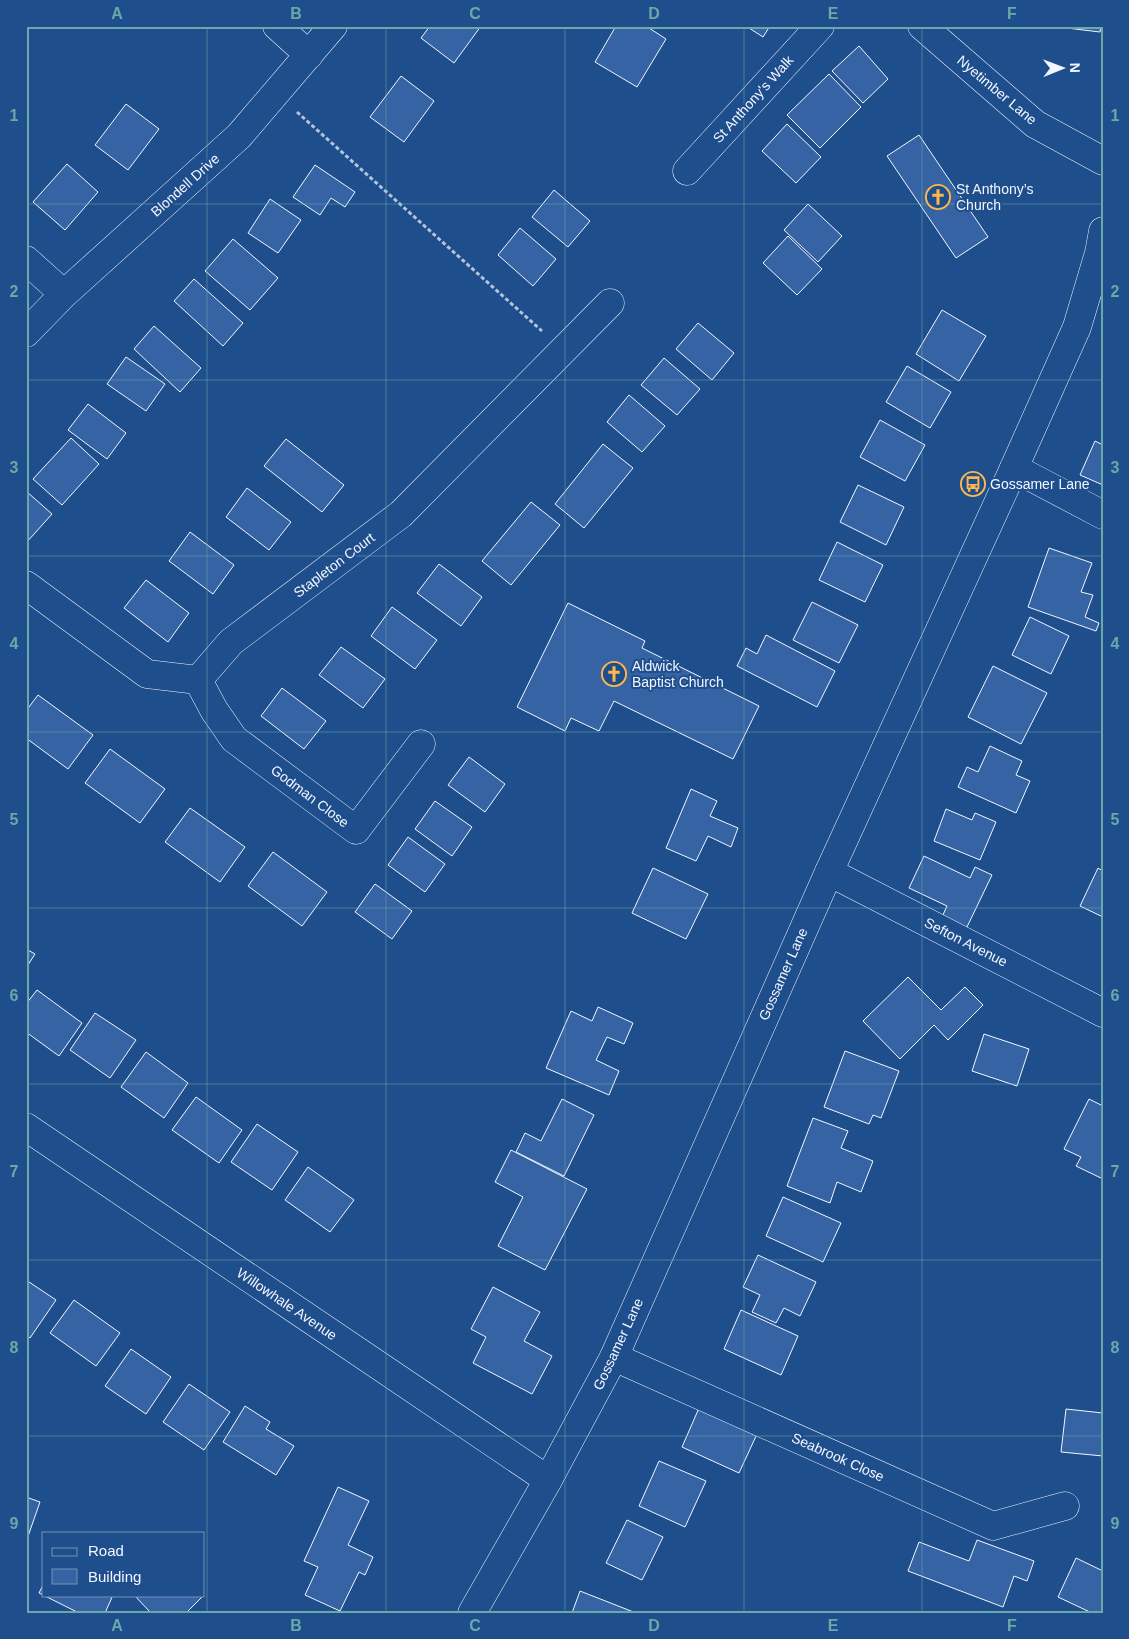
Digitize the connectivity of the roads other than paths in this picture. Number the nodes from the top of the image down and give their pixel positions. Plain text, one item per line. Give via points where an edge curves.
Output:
1 (277, 26) edge
2 (332, 26) edge
3 (820, 26) edge
4 (922, 26) edge
5 (309, 55) junction
6 (1103, 161) edge
7 (687, 171) dead end
8 (1101, 246) edge
9 (26, 260) edge
10 (64, 294) junction
11 (610, 303) dead end
12 (26, 333) edge
13 (1014, 468) junction
14 (1103, 515) edge
15 (26, 585) edge
16 (198, 680) junction
17 (421, 744) dead end
18 (829, 872) junction
19 (1103, 1013) edge
20 (26, 1127) edge
21 (614, 1357) junction
22 (548, 1480) junction
23 (1065, 1506) dead end
24 (472, 1613) edge

1 - 5 street
2 - 5 street, Blondell Drive
3 - 7 street, St Anthony's Walk
4 - 6 street, Nyetimber Lane via 1035,124
5 - 10 street, Blondell Drive via 239,136
8 - 13 street, Gossamer Lane via 1077,327
9 - 10 street
10 - 12 street, Blondell Drive
11 - 16 street, Stapleton Court via 402,514 231,642
13 - 14 street
13 - 18 street, Gossamer Lane
15 - 16 street via 147,674
16 - 17 street, Godman Close via 234,739 356,830
18 - 19 street, Sefton Avenue
18 - 21 street, Gossamer Lane
20 - 22 street, Willowhale Avenue
21 - 22 street, Gossamer Lane
21 - 23 street, Seabrook Close via 993,1526
22 - 24 street, Gossamer Lane

